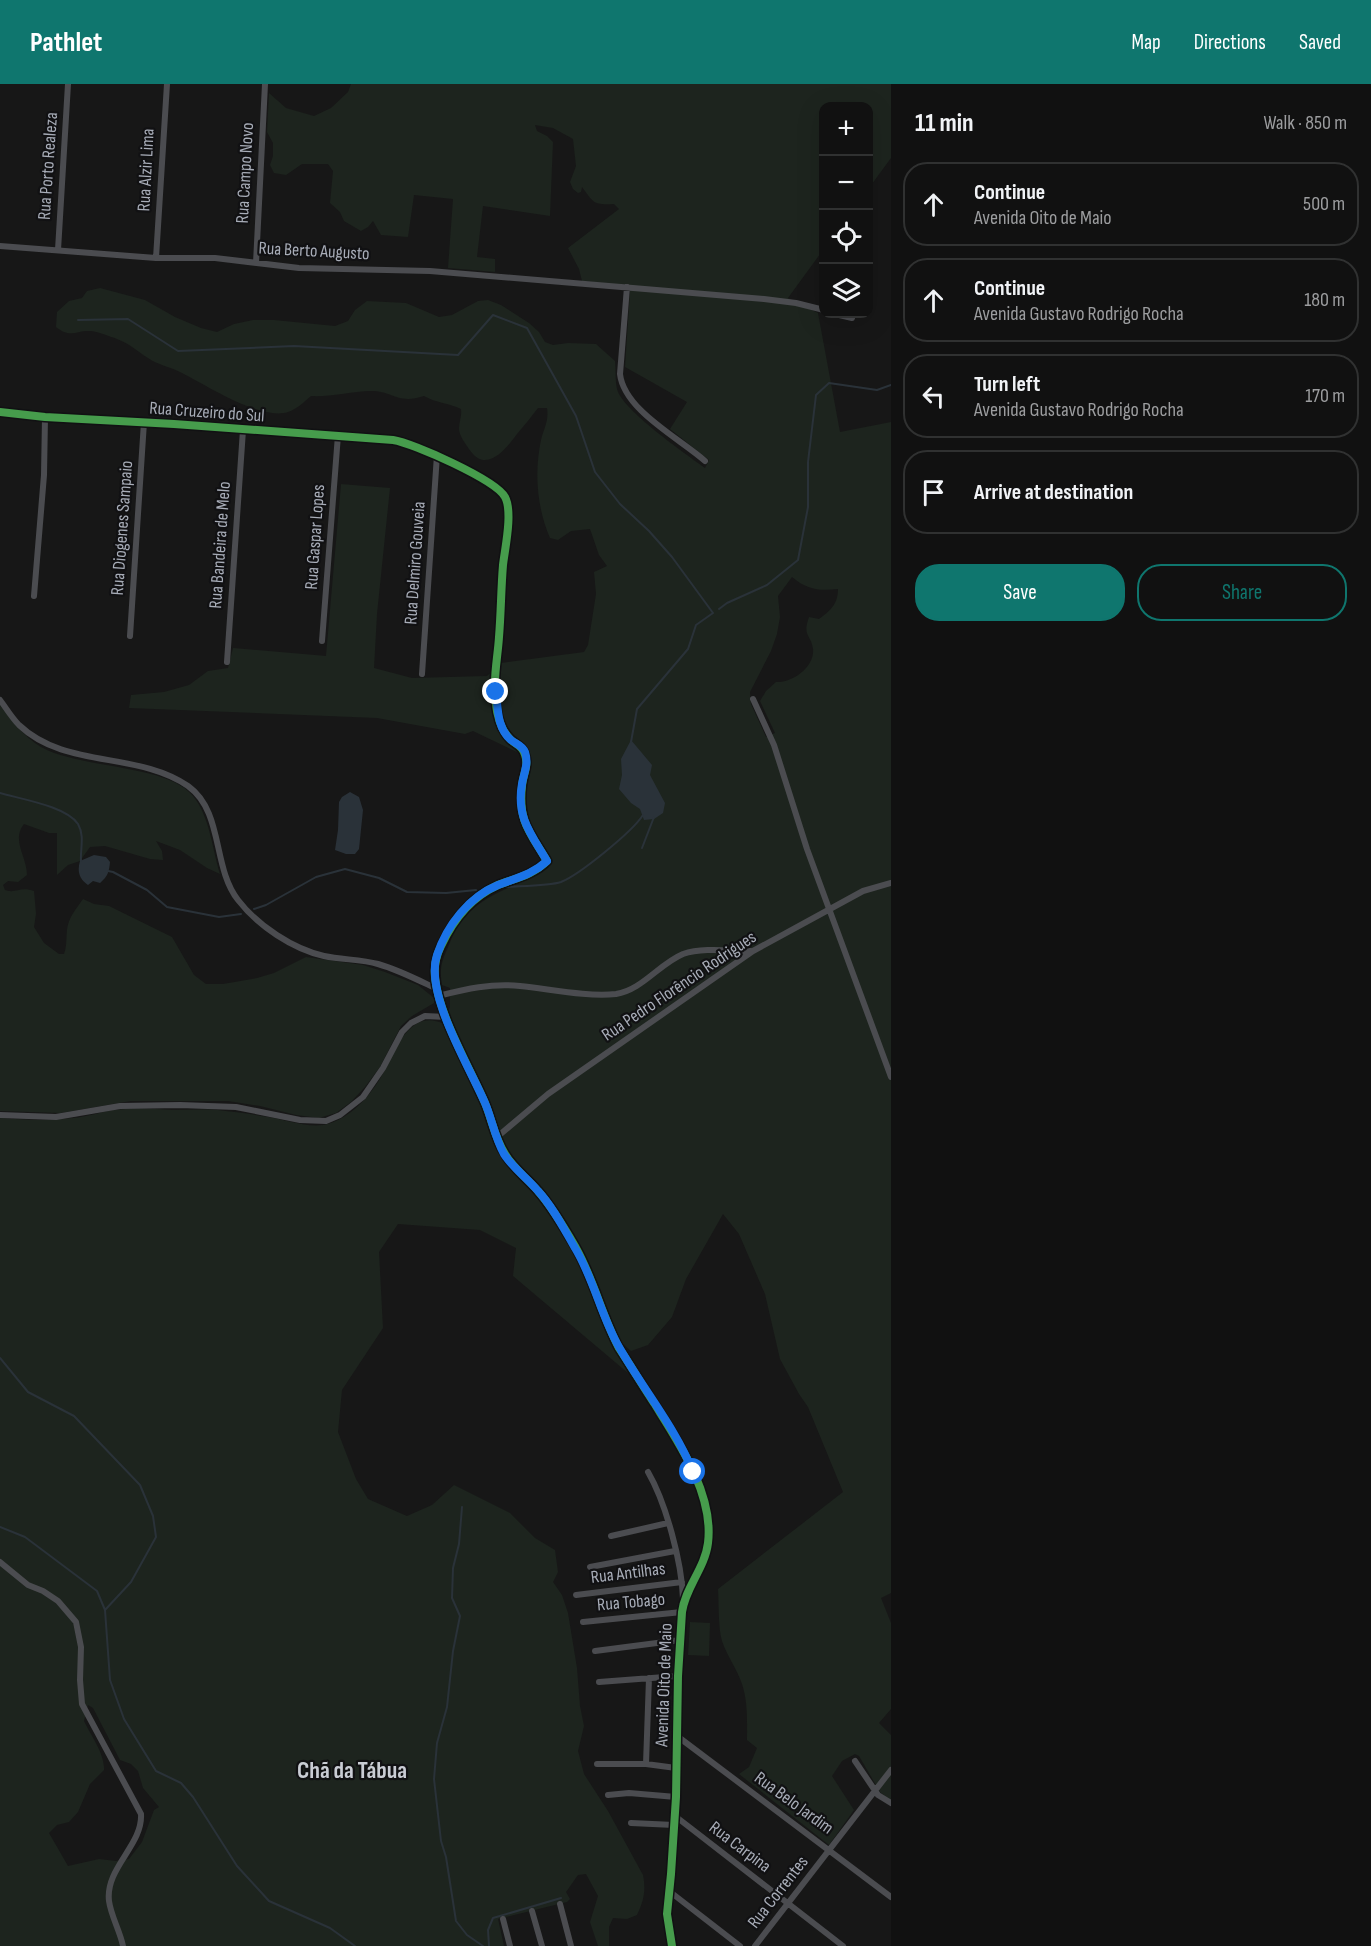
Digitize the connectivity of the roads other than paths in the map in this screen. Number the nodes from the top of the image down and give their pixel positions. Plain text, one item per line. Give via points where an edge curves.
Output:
1 (68, 84) edge
2 (167, 84) edge
3 (265, 84) edge
4 (0, 246) edge
5 (58, 250) junction
6 (156, 258) junction
7 (256, 263) junction
8 (627, 287) junction
9 (819, 309) edge
10 (0, 412) edge
11 (45, 417) junction
12 (144, 422) junction
13 (243, 430) junction
14 (338, 435) junction
15 (437, 455) junction
16 (705, 461) dead end
17 (34, 596) dead end
18 (130, 636) dead end
19 (322, 641) dead end
20 (227, 662) dead end
21 (422, 674) dead end
22 (753, 699) dead end
23 (0, 700) edge
24 (891, 883) edge
25 (830, 910) junction
26 (753, 951) junction
27 (437, 993) junction
28 (446, 1017) junction
29 (891, 1077) edge
30 (0, 1115) edge
31 (497, 1137) junction
32 (648, 1472) dead end
33 (668, 1523) junction
34 (610, 1536) dead end
35 (675, 1551) junction
36 (0, 1562) edge
37 (590, 1567) dead end
38 (682, 1582) junction
39 (576, 1595) dead end
40 (683, 1603) junction
41 (682, 1612) junction
42 (583, 1622) dead end
43 (680, 1640) junction
44 (595, 1651) dead end
45 (678, 1676) junction
46 (649, 1678) junction
47 (598, 1682) dead end
48 (677, 1736) junction
49 (855, 1761) dead end
50 (597, 1764) dead end
51 (646, 1764) junction
52 (676, 1768) junction
53 (891, 1770) edge
54 (875, 1790) junction
55 (608, 1795) dead end
56 (676, 1797) junction
57 (891, 1803) edge
58 (675, 1816) junction
59 (631, 1823) dead end
60 (674, 1825) junction
61 (830, 1849) junction
62 (669, 1891) junction
63 (891, 1896) edge
64 (560, 1904) dead end
65 (789, 1904) junction
66 (532, 1911) dead end
67 (503, 1918) dead end
68 (123, 1946) edge
69 (510, 1946) edge
70 (542, 1946) edge
71 (571, 1946) edge
72 (672, 1946) edge
73 (740, 1946) edge
74 (755, 1946) edge
75 (843, 1946) edge

1 - 5 street, Rua Porto Realeza
2 - 6 street, Rua Alzir Lima
3 - 7 street, Rua Campo Novo
4 - 5 street, Rua Berto Augusto
5 - 6 street, Rua Berto Augusto
6 - 7 street, Rua Berto Augusto
7 - 8 street, Rua Berto Augusto via 299,268 430,271
8 - 9 street, Rua Berto Augusto via 764,298
8 - 16 street via 620,374 623,388 653,421
10 - 11 street, Rua Cruzeiro do Sul
11 - 12 street, Rua Cruzeiro do Sul
11 - 17 street
12 - 13 street, Rua Cruzeiro do Sul
12 - 18 street, Rua Diogenes Sampaio
13 - 14 street, Rua Cruzeiro do Sul
13 - 20 street, Rua Bandeira de Melo
14 - 15 street, Rua Cruzeiro do Sul via 411,443
14 - 19 street, Rua Gaspar Lopes
15 - 21 street, Rua Delmiro Gouveia
15 - 27 street, Rua Cruzeiro do Sul via 491,485 506,500 507,532 495,675 497,709 503,729 525,753 523,818 547,861 528,874 483,893 462,912 437,955
22 - 25 street via 774,745
23 - 27 street via 19,724 51,746 164,773 195,792 212,822 233,893 269,929 319,955 397,970
24 - 25 street, Rua Pedro Florêncio Rodrigues via 863,891
25 - 26 street, Rua Pedro Florêncio Rodrigues
25 - 29 street
26 - 27 street via 683,954 630,989 613,994 486,985
26 - 31 street, Rua Pedro Florêncio Rodrigues via 549,1094
27 - 28 street, Avenida Oito de Maio
28 - 30 street via 425,1016 411,1023 363,1097 326,1121 210,1105 120,1106 56,1117
28 - 31 street, Avenida Oito de Maio
31 - 40 street, Avenida Oito de Maio via 505,1155 540,1192 579,1253 615,1341 674,1434 693,1472 708,1521 708,1545
32 - 33 street
33 - 34 street
33 - 35 street
35 - 37 street
35 - 38 street
36 - 68 street via 28,1585 58,1601 75,1622 81,1647 82,1704 141,1814 141,1826 110,1885 109,1900
38 - 39 street, Rua Antilhas
38 - 40 street
40 - 41 street, Avenida Oito de Maio
41 - 42 street, Rua Tobago
41 - 43 street, Avenida Oito de Maio
43 - 44 street
43 - 45 street, Avenida Oito de Maio
45 - 46 street
45 - 48 street, Avenida Oito de Maio
46 - 47 street
46 - 51 street
48 - 52 street, Avenida Oito de Maio
48 - 61 street, Rua Belo Jardim
49 - 54 street
50 - 51 street
51 - 52 street
52 - 56 street, Avenida Oito de Maio
53 - 54 street, Rua Correntes
54 - 57 street
54 - 61 street, Rua Correntes
55 - 56 street
56 - 58 street, Avenida Oito de Maio
58 - 60 street, Avenida Oito de Maio
58 - 65 street, Rua Carpina
59 - 60 street
60 - 62 street, Avenida Oito de Maio
61 - 63 street, Rua Belo Jardim
61 - 65 street, Rua Correntes
62 - 72 street, Avenida Oito de Maio via 667,1914
62 - 73 street
64 - 71 street
65 - 74 street, Rua Correntes
65 - 75 street, Rua Carpina
66 - 70 street
67 - 69 street

